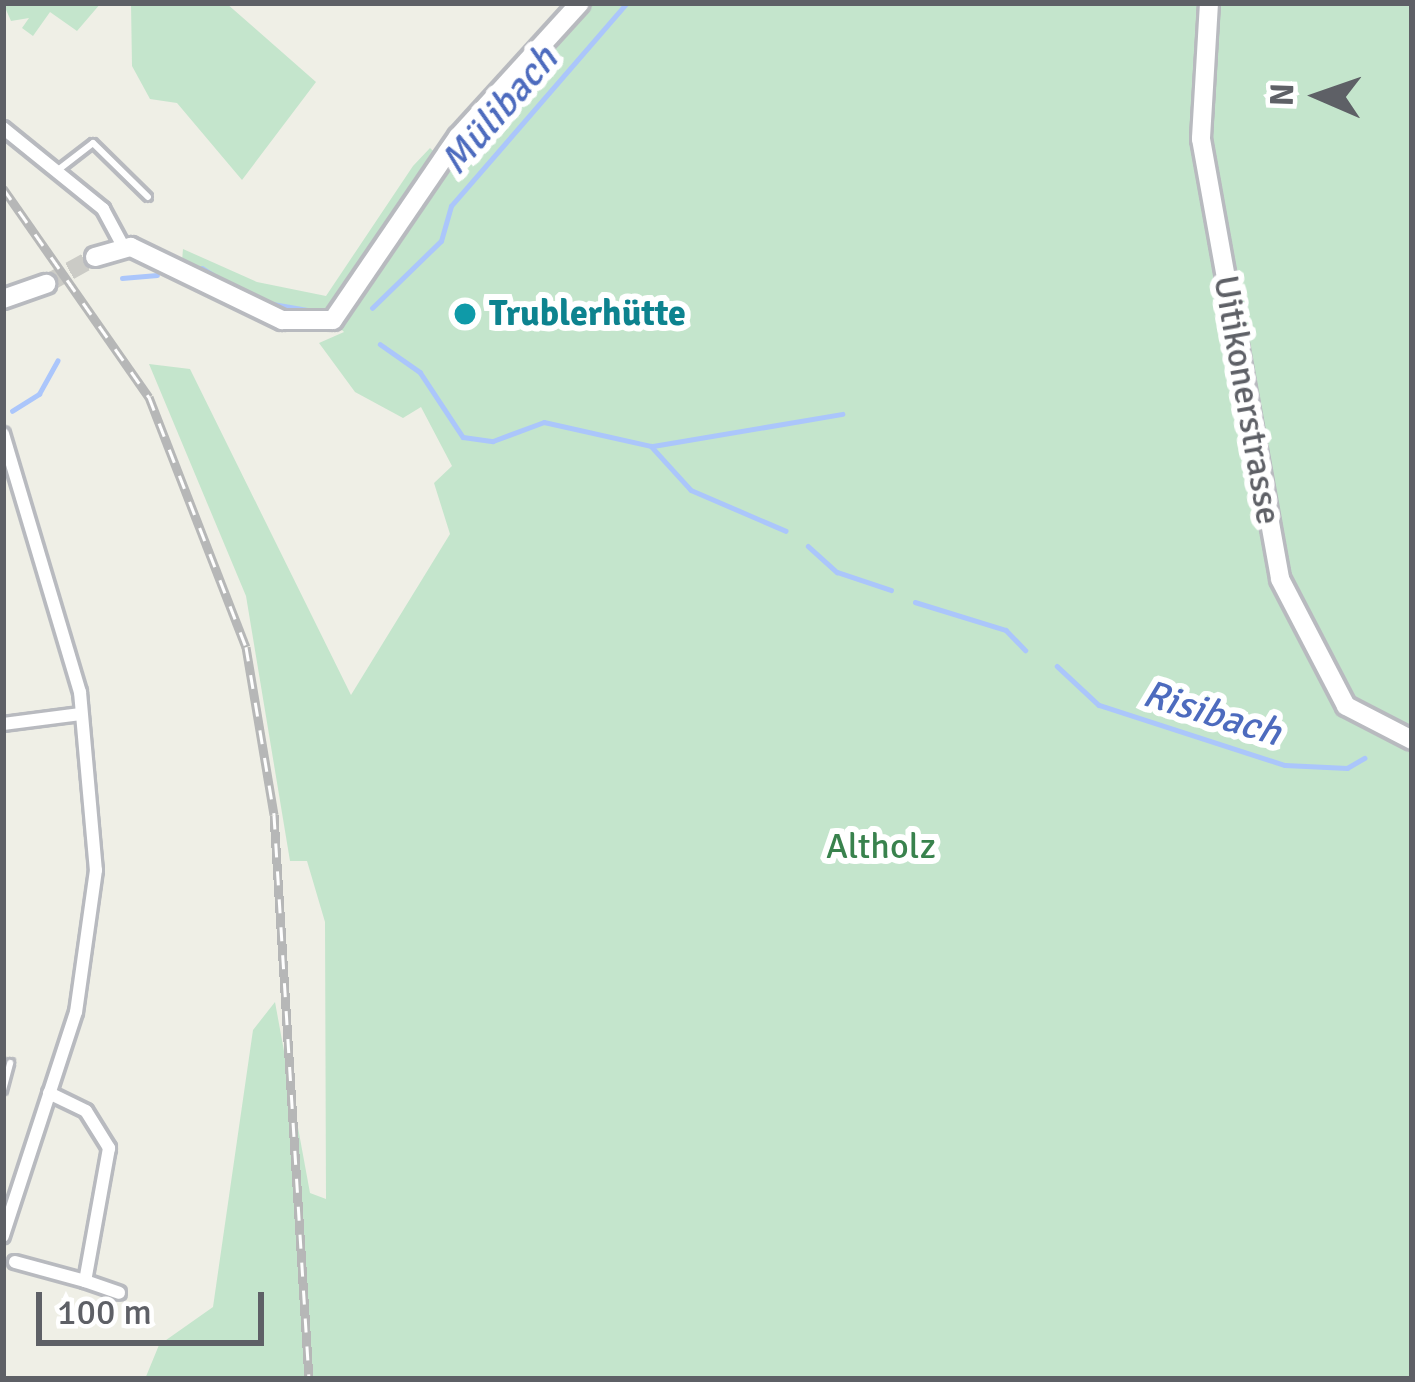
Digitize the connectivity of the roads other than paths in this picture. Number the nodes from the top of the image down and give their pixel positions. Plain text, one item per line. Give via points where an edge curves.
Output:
1 (580, 3) edge
2 (1209, 3) edge
3 (3, 128) edge
4 (58, 170) junction
5 (148, 197) dead end
6 (124, 248) junction
7 (95, 257) tunnel mouth
8 (46, 284) tunnel mouth
9 (3, 299) edge
10 (3, 434) edge
11 (80, 714) junction
12 (3, 724) edge
13 (1412, 740) edge
14 (10, 1063) dead end
15 (3, 1090) edge
16 (49, 1093) junction
17 (3, 1236) edge
18 (15, 1262) dead end
19 (85, 1281) junction
20 (119, 1293) dead end

1 - 6 street via 458,137 333,320 282,320
2 - 13 street, Uitikonerstrasse via 1202,139 1280,579 1346,706
3 - 4 street
4 - 5 lane via 93,142
4 - 6 street via 103,209
6 - 7 street
8 - 9 street
10 - 11 street
11 - 12 street
11 - 16 street via 94,911
14 - 15 lane
16 - 17 street
16 - 19 street via 95,1120 112,1162
18 - 19 street
19 - 20 street

